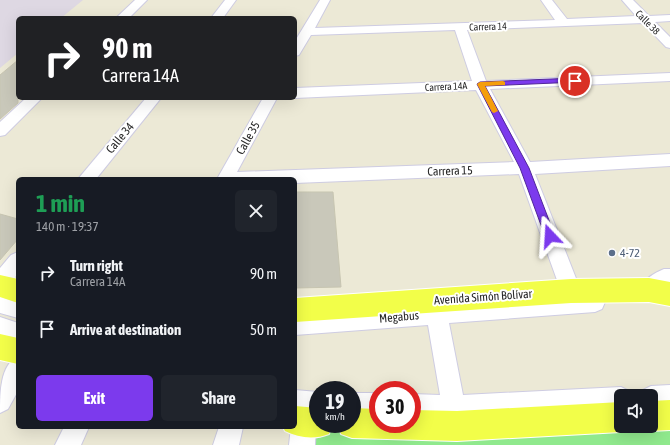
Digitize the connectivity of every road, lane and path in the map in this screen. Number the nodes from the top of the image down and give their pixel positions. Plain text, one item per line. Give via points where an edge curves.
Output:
1 (142, 0) edge
2 (231, 0) edge
3 (325, 0) edge
4 (546, 0) edge
5 (627, 0) edge
6 (124, 16) edge
7 (219, 16) edge
8 (670, 18) edge
9 (644, 19) junction
10 (564, 23) junction
11 (460, 27) junction
12 (306, 32) junction
13 (670, 44) edge
14 (297, 48) edge
15 (670, 77) edge
16 (480, 84) junction
17 (297, 93) edge
18 (33, 100) edge
19 (152, 100) edge
20 (269, 100) edge
21 (0, 131) edge
22 (670, 160) edge
23 (525, 168) junction
24 (88, 177) edge
25 (226, 177) edge
26 (284, 177) edge
27 (16, 262) edge
28 (670, 278) edge
29 (0, 282) edge
30 (0, 286) edge
31 (16, 290) edge
32 (571, 291) junction
33 (659, 292) edge
34 (0, 303) edge
35 (670, 304) edge
36 (16, 307) edge
37 (297, 310) edge
38 (437, 314) junction
39 (297, 325) edge
40 (0, 328) edge
41 (16, 333) edge
42 (0, 347) edge
43 (16, 351) edge
44 (16, 371) edge
45 (670, 397) edge
46 (658, 398) edge
47 (614, 399) edge
48 (0, 400) edge
49 (421, 406) edge
50 (454, 407) junction
51 (670, 415) edge
52 (658, 416) edge
53 (614, 417) edge
54 (361, 423) edge
55 (76, 429) edge
56 (230, 429) edge
57 (68, 445) edge
58 (226, 445) edge

1 - 6 street
2 - 7 street
3 - 12 street
4 - 10 street
5 - 9 street, Calle 38
8 - 9 street, Carrera 14
9 - 10 street, Carrera 14
9 - 13 street, Calle 38
10 - 11 street, Carrera 14
11 - 12 street, Carrera 14
11 - 16 street
12 - 14 street
15 - 16 street, Carrera 14A
16 - 17 street, Carrera 14A
16 - 23 street
18 - 21 street
19 - 24 street, Calle 34
20 - 25 street, Calle 35
22 - 23 street, Carrera 15
23 - 26 street, Carrera 15
23 - 32 street
27 - 29 street
28 - 33 street via 664,278
30 - 31 main road
32 - 33 main road, Avenida Simón Bolívar
32 - 37 main road, Avenida Simón Bolívar
34 - 36 street
35 - 38 street, Megabus via 575,303
38 - 39 street, Megabus
38 - 50 street
40 - 41 street
42 - 43 main road
44 - 48 street
45 - 46 street
47 - 50 street
49 - 50 street
51 - 52 main road
53 - 54 main road via 457,426
55 - 57 street
56 - 58 street

